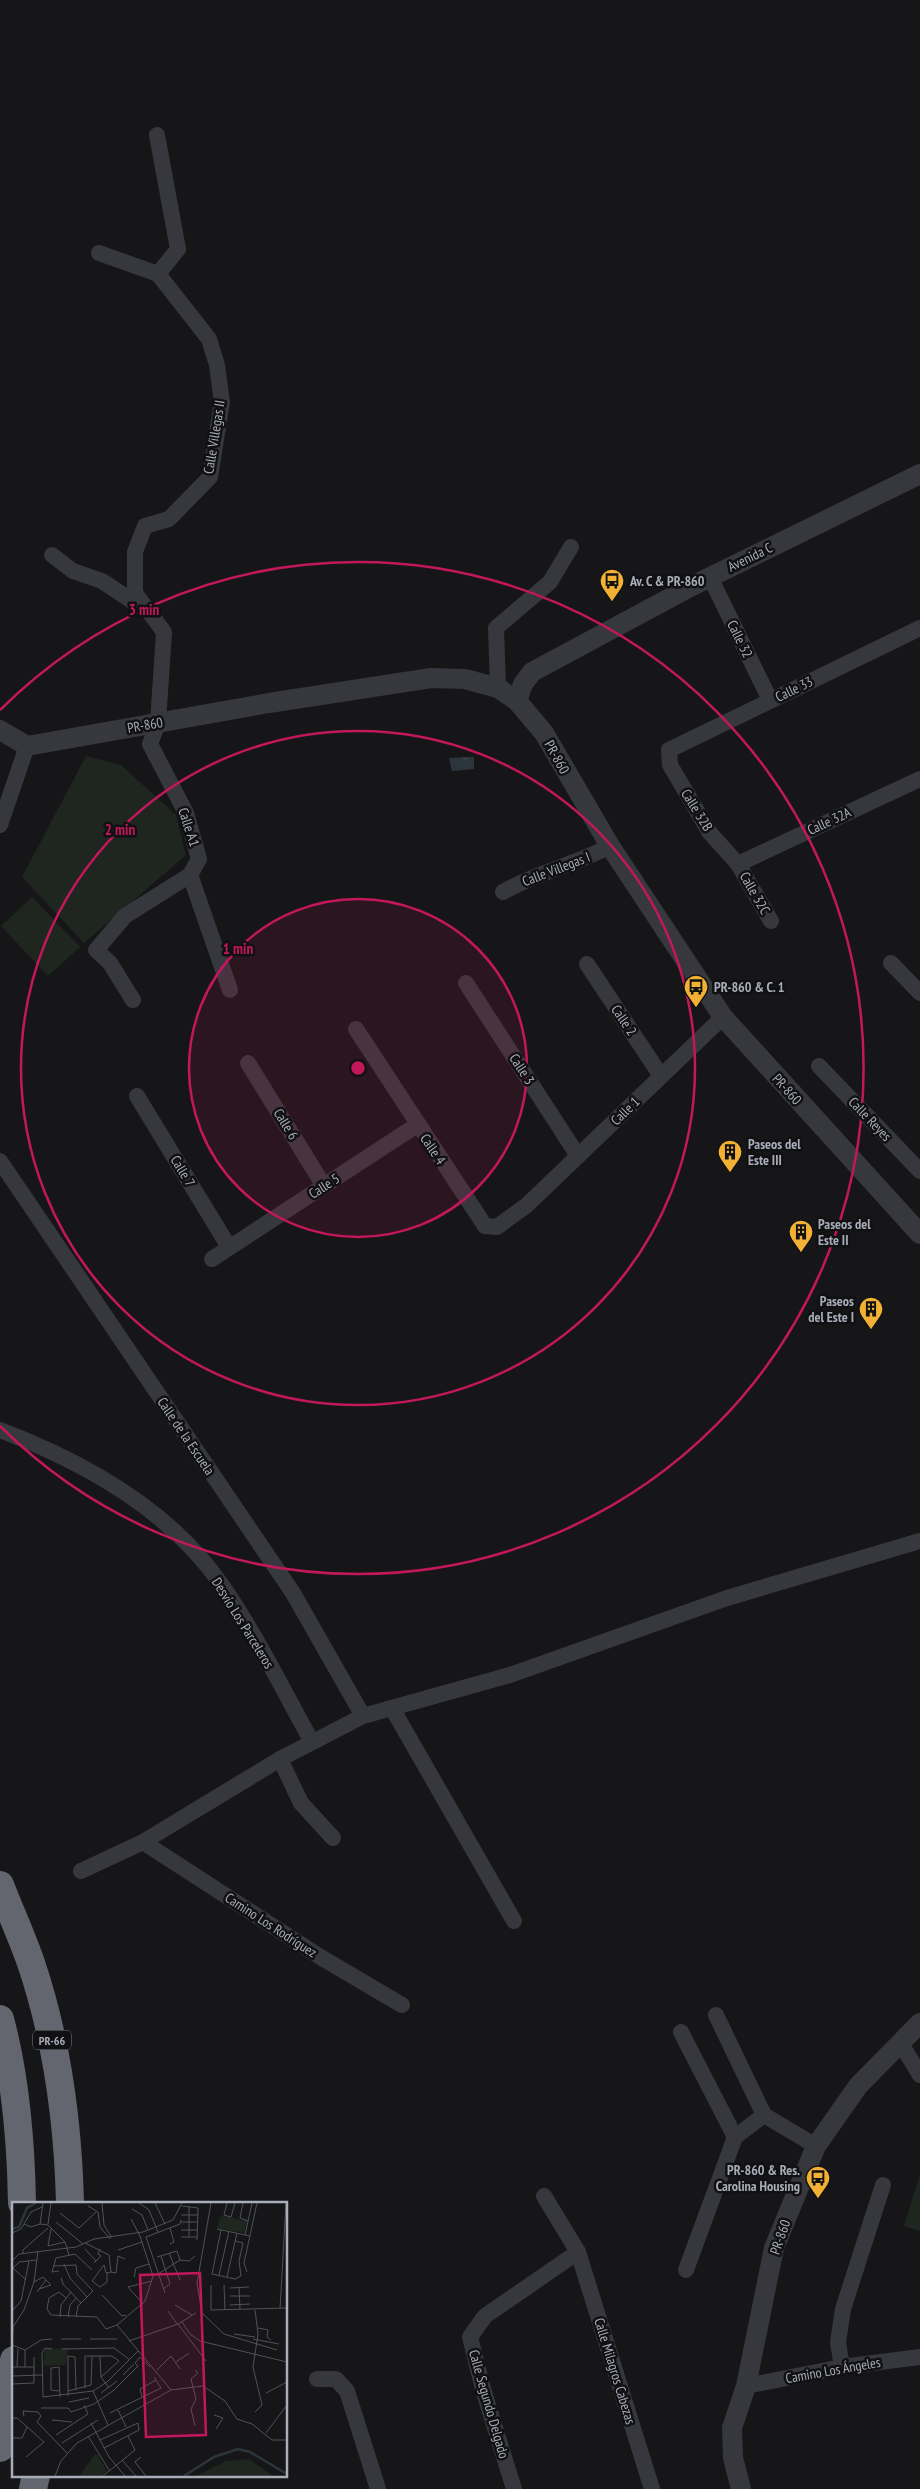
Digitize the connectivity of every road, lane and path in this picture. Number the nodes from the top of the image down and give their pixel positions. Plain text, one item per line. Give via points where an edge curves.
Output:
1 (157, 135) dead end
2 (99, 253) dead end
3 (158, 274) junction
4 (920, 474) edge
5 (571, 548) dead end
6 (52, 555) dead end
7 (710, 577) junction
8 (151, 615) junction
9 (920, 628) edge
10 (498, 688) junction
11 (770, 700) junction
12 (517, 701) junction
13 (158, 723) junction
14 (0, 730) edge
15 (27, 746) junction
16 (669, 750) joint
17 (920, 779) edge
18 (0, 825) edge
19 (610, 846) junction
20 (738, 864) junction
21 (190, 874) junction
22 (503, 892) dead end
23 (771, 921) dead end
24 (891, 963) dead end
25 (586, 964) dead end
26 (466, 983) dead end
27 (230, 990) dead end
28 (920, 993) edge
29 (133, 1000) dead end
30 (723, 1017) junction
31 (356, 1029) dead end
32 (248, 1063) dead end
33 (819, 1066) dead end
34 (661, 1076) junction
35 (137, 1096) dead end
36 (418, 1125) junction
37 (578, 1156) junction
38 (0, 1161) edge
39 (920, 1171) edge
40 (324, 1186) junction
41 (527, 1205) joint
42 (920, 1234) edge
43 (229, 1247) junction
44 (212, 1259) dead end
45 (0, 1430) edge
46 (920, 1541) edge
47 (392, 1708) junction
48 (363, 1716) junction
49 (312, 1742) junction
50 (280, 1759) junction
51 (333, 1838) dead end
52 (142, 1842) junction
53 (81, 1871) dead end
54 (0, 1885) edge
55 (514, 1921) dead end
56 (402, 2005) dead end
57 (716, 2015) dead end
58 (0, 2019) edge
59 (920, 2023) edge
60 (681, 2032) dead end
61 (900, 2042) junction
62 (920, 2075) edge
63 (764, 2115) junction
64 (735, 2137) junction
65 (816, 2146) junction
66 (883, 2185) dead end
67 (544, 2196) dead end
68 (22, 2202) edge
69 (70, 2202) edge
70 (578, 2252) junction
71 (686, 2270) dead end
72 (920, 2357) edge
73 (842, 2367) junction
74 (12, 2373) edge
75 (317, 2379) dead end
76 (746, 2386) junction
77 (0, 2448) edge
78 (36, 2476) edge
79 (33, 2489) edge
80 (378, 2489) edge
81 (514, 2489) edge
82 (652, 2489) edge
83 (742, 2489) edge

1 - 3 street via 178,249
2 - 3 street
3 - 8 street, Calle Villegas II via 209,339 217,365 222,402 210,477 169,519 145,526 134,552 135,593
4 - 7 street, Avenida C
5 - 10 street via 550,582 496,628
6 - 8 street via 73,571 102,581
7 - 11 street, Calle 32
7 - 12 street, Avenida C via 532,672
8 - 13 street, Calle Villegas II via 164,632
9 - 11 street, Calle 33
10 - 12 street, PR-860 / PR-860
10 - 13 street, PR-860 / PR-860 via 465,679 431,678
11 - 16 street, Calle 33
12 - 19 street, PR-860 / PR-860 via 544,733
13 - 15 street, PR-860 / PR-860
13 - 21 street, Calle A1 via 150,744 186,813 199,859
14 - 15 street
15 - 18 street
16 - 20 street, Calle 32B via 670,765 705,824
17 - 20 street, Calle 32A
19 - 22 street, Calle Villegas I
19 - 30 street, PR-860 / PR-860
20 - 23 street, Calle 32C
21 - 27 street
21 - 29 street via 125,916 96,950 110,963
24 - 28 street
25 - 34 street, Calle 2
26 - 37 street, Calle 3
30 - 34 street, Calle 1
30 - 42 street, PR-860 / PR-860
31 - 36 street, Calle 4
32 - 40 street, Calle 6
33 - 39 street, Calle Reyes
34 - 37 street, Calle 1
35 - 43 street, Calle 7
36 - 40 street, Calle 5
36 - 41 street, Calle 4 via 485,1226 497,1227
37 - 41 street, Calle 1
38 - 48 street, Calle de la Escuela via 293,1593
40 - 43 street, Calle 5
43 - 44 street, Calle 5
45 - 49 street, Desvío Los Parceleros via 92,1470 166,1524 221,1583
46 - 47 street via 726,1598 510,1675
47 - 48 street
47 - 55 street
48 - 49 street
49 - 50 street
50 - 51 street via 301,1803
50 - 52 street
52 - 53 street
52 - 56 street, Camino Los Rodríguez via 322,1958
54 - 69 highway, PR-66 via 31,1962 46,2012 60,2076
57 - 63 street
58 - 68 highway via 14,2099
59 - 61 street, PR-860 / PR-860
60 - 64 street
61 - 62 street
61 - 65 street, PR-860 / PR-860 via 858,2086
63 - 64 street
63 - 65 street
64 - 71 street
65 - 76 street, PR-860 / PR-860 via 774,2248
66 - 73 street via 843,2309 838,2342
67 - 70 street, Calle Milagros Cabezas
70 - 81 street, Calle Segundo Delgado via 485,2316 470,2337
70 - 82 street, Calle Milagros Cabezas
72 - 73 street, Camino Los Ángeles
73 - 76 street, Camino Los Ángeles
74 - 77 highway
75 - 80 street via 336,2379 347,2391
76 - 83 street, PR-860 / PR-860 via 732,2428 733,2458
78 - 79 highway

